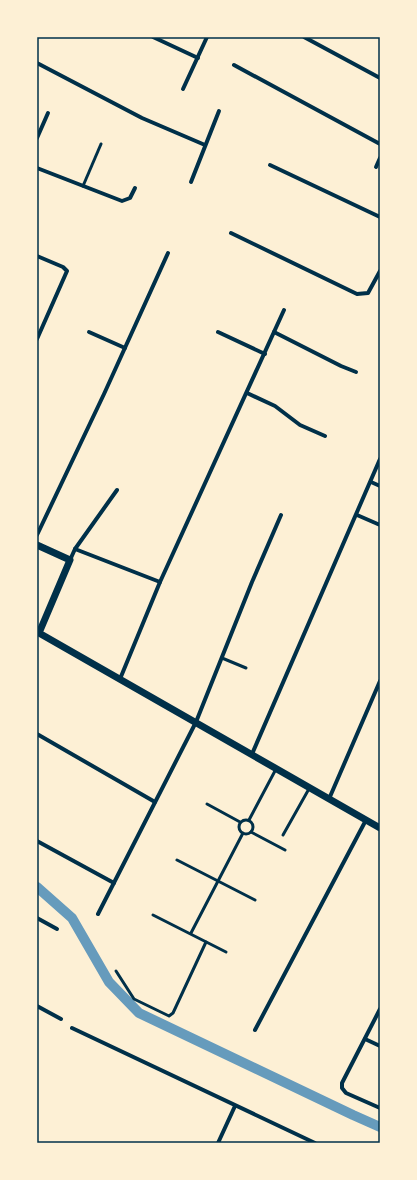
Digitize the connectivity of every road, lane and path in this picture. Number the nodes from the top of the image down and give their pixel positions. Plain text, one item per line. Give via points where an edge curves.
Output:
1 (153, 37) edge
2 (207, 37) edge
3 (304, 37) edge
4 (198, 58) junction
5 (37, 63) edge
6 (234, 65) dead end
7 (380, 78) edge
8 (183, 88) dead end
9 (219, 111) dead end
10 (48, 113) dead end
11 (37, 138) edge
12 (101, 144) dead end
13 (380, 144) edge
14 (205, 145) junction
15 (380, 158) edge
16 (270, 165) dead end
17 (376, 167) dead end
18 (37, 168) edge
19 (191, 182) dead end
20 (83, 186) junction
21 (135, 188) dead end
22 (380, 217) edge
23 (232, 233) dead end
24 (168, 253) dead end
25 (37, 256) edge
26 (380, 271) edge
27 (379, 278) edge
28 (284, 310) dead end
29 (89, 332) dead end
30 (218, 332) dead end
31 (274, 332) junction
32 (37, 339) edge
33 (125, 348) junction
34 (265, 354) junction
35 (356, 372) dead end
36 (247, 393) junction
37 (325, 436) dead end
38 (380, 460) edge
39 (370, 482) junction
40 (380, 486) edge
41 (117, 490) dead end
42 (281, 515) dead end
43 (357, 515) junction
44 (380, 525) edge
45 (37, 535) edge
46 (37, 545) edge
47 (75, 549) junction
48 (70, 560) junction
49 (160, 582) junction
50 (38, 632) edge
51 (222, 658) junction
52 (246, 668) dead end
53 (120, 679) junction
54 (380, 681) edge
55 (196, 722) junction
56 (37, 734) edge
57 (252, 754) junction
58 (277, 769) junction
59 (310, 787) junction
60 (329, 799) junction
61 (155, 802) junction
62 (207, 804) dead end
63 (249, 820) junction
64 (366, 820) junction
65 (240, 822) junction
66 (380, 828) edge
67 (251, 832) junction
68 (243, 833) junction
69 (283, 835) dead end
70 (37, 841) edge
71 (285, 850) dead end
72 (177, 860) dead end
73 (217, 880) junction
74 (114, 883) junction
75 (255, 900) dead end
76 (98, 914) dead end
77 (153, 915) dead end
78 (37, 918) edge
79 (57, 929) dead end
80 (191, 933) junction
81 (206, 942) junction
82 (226, 952) dead end
83 (116, 971) dead end
84 (37, 1006) edge
85 (380, 1009) edge
86 (61, 1019) dead end
87 (72, 1028) dead end
88 (255, 1030) dead end
89 (365, 1039) junction
90 (380, 1046) edge
91 (235, 1106) junction
92 (380, 1108) edge
93 (218, 1143) edge
94 (316, 1143) edge

1 - 4 street
2 - 4 street
3 - 7 street
4 - 8 street
5 - 14 street via 142,118
6 - 13 street
9 - 14 street
10 - 11 street
12 - 20 lane
14 - 19 street
15 - 17 street
16 - 22 street
18 - 20 street
20 - 21 street via 122,201 130,198
23 - 27 street via 357,294 368,293
24 - 33 street
25 - 32 street via 67,271
26 - 27 street
28 - 31 street
29 - 33 street
30 - 34 street
31 - 34 street
31 - 35 street
33 - 45 street
34 - 36 street
36 - 37 street via 275,406 300,425
36 - 49 street
38 - 39 street
39 - 40 street
39 - 43 street
41 - 47 street
42 - 51 street
43 - 44 street
43 - 57 street
46 - 48 street
47 - 48 street
47 - 49 street
48 - 50 street
49 - 53 street
50 - 53 street
51 - 52 lane
51 - 55 street
53 - 55 street
54 - 60 street
55 - 57 street
55 - 61 street
56 - 61 street
57 - 58 street
58 - 59 street
58 - 63 lane
59 - 60 street
59 - 69 lane
60 - 64 street
61 - 74 street
62 - 65 lane
63 - 65 lane
63 - 67 lane via 253,828
64 - 66 street
64 - 88 street
65 - 68 lane via 240,830
67 - 68 lane
67 - 71 lane
68 - 73 lane
70 - 74 street
72 - 73 lane
73 - 75 lane
73 - 80 lane
74 - 76 street
77 - 80 lane
78 - 79 street
80 - 81 lane
81 - 82 lane
81 - 83 lane via 173,1013 169,1016 134,999
84 - 86 street
85 - 89 street
87 - 91 street
89 - 90 street
89 - 92 street via 342,1083 342,1088
91 - 93 street
91 - 94 street

